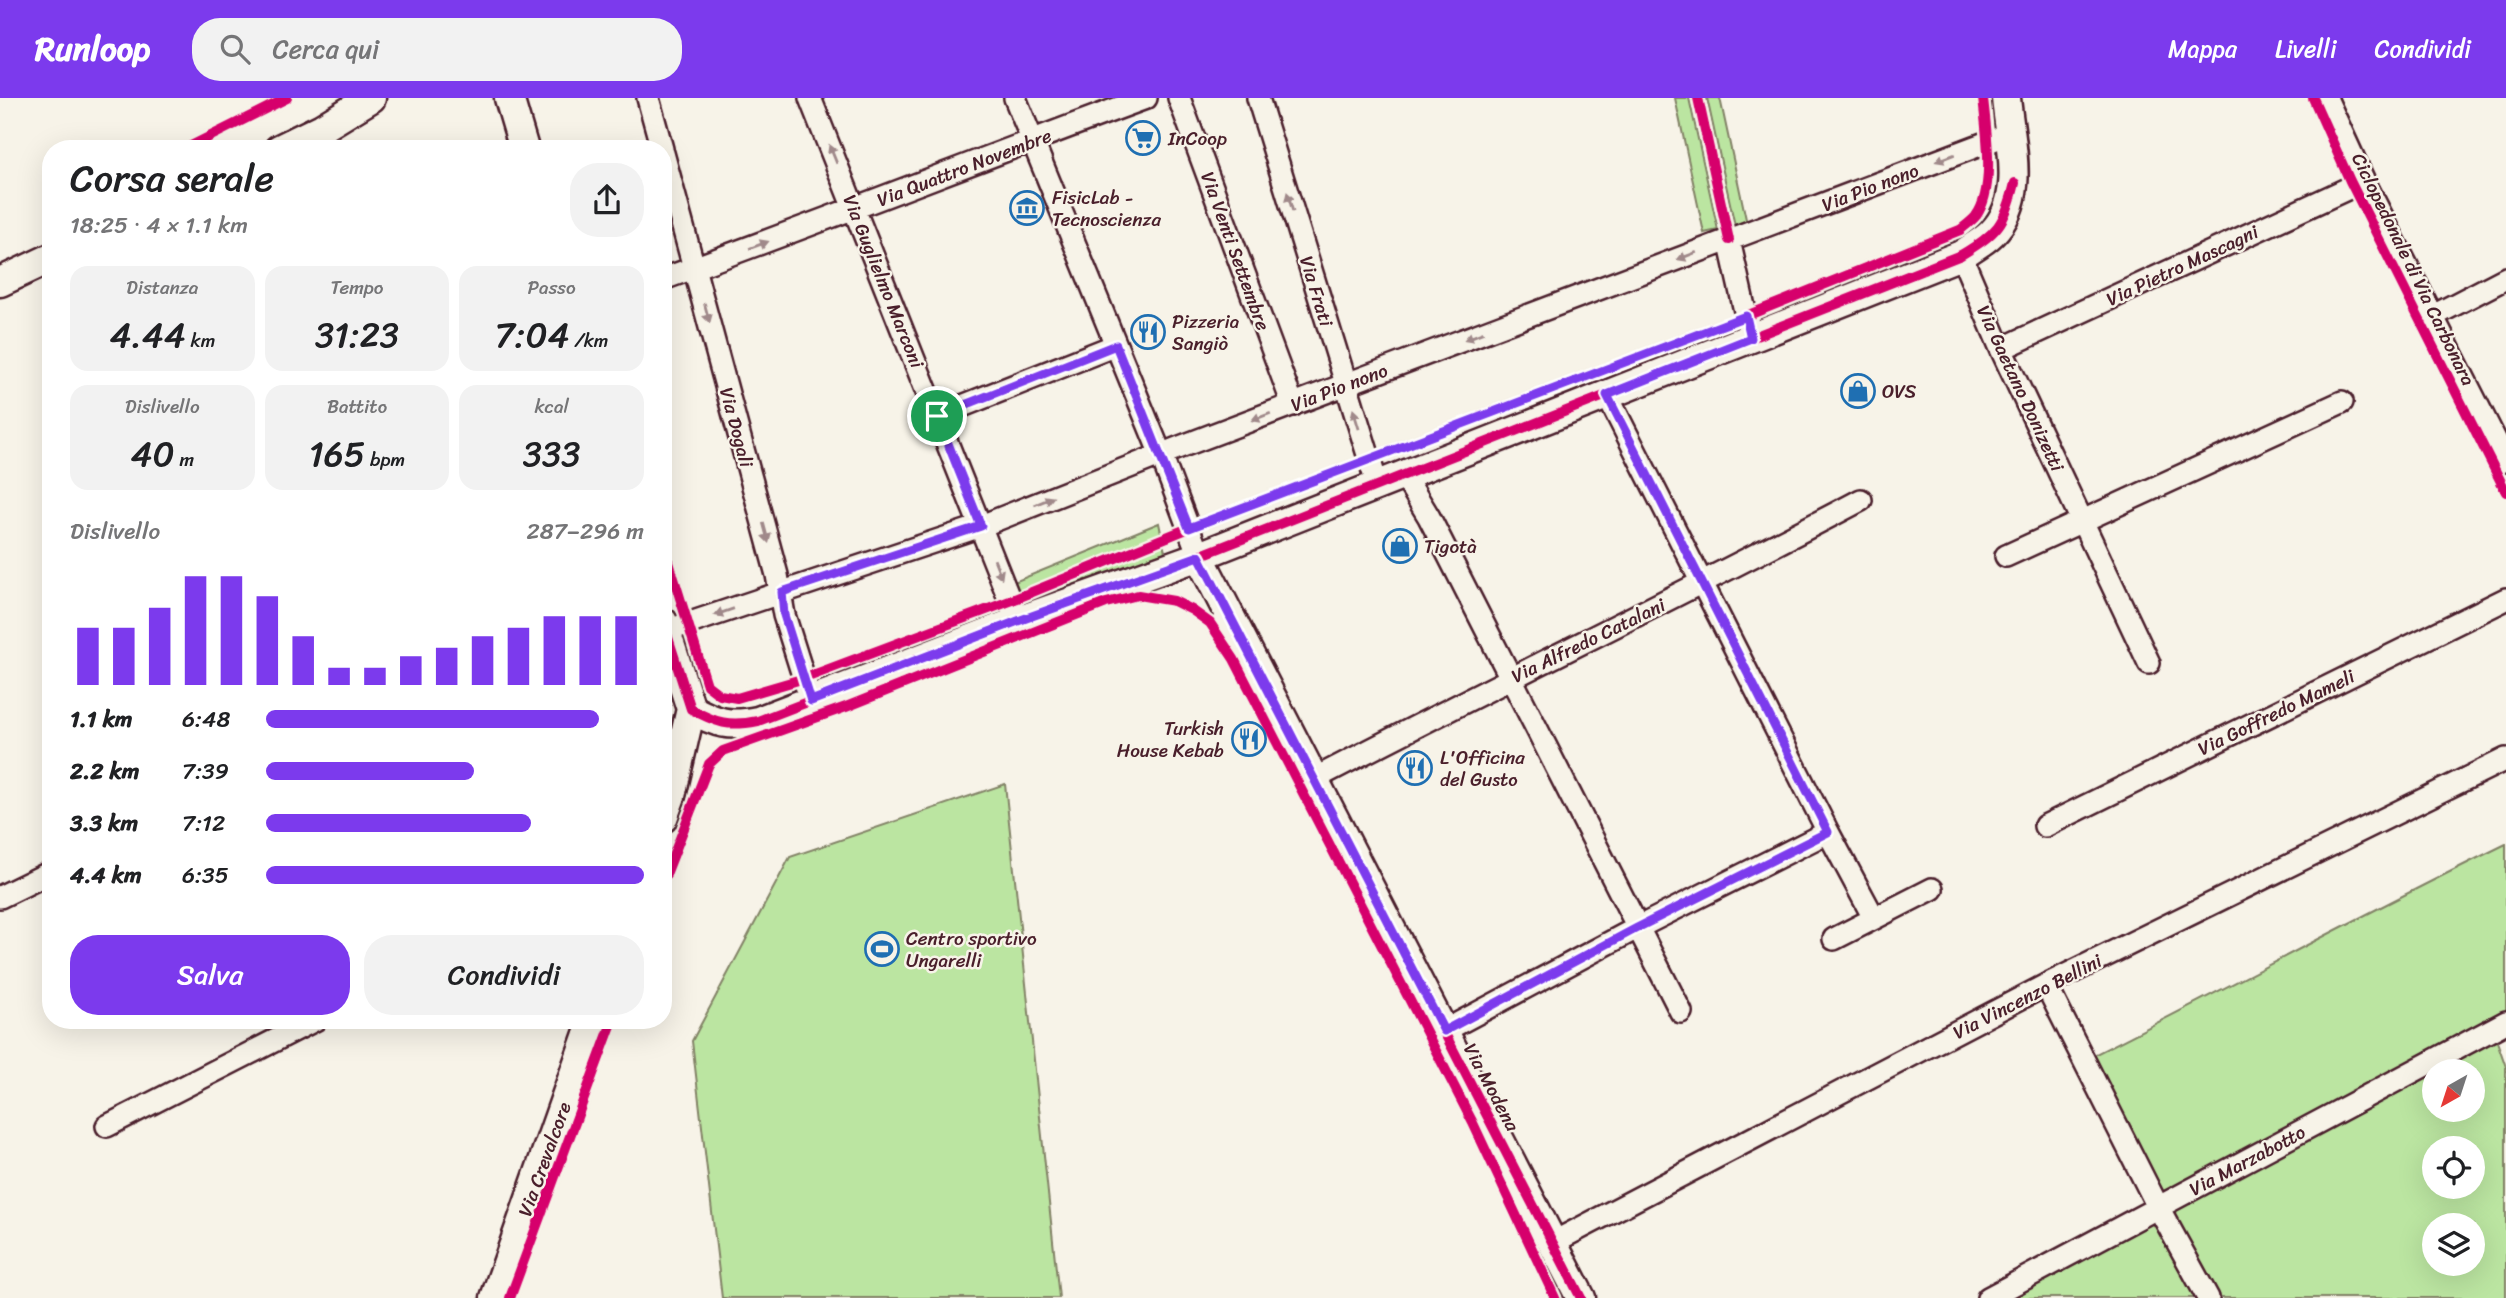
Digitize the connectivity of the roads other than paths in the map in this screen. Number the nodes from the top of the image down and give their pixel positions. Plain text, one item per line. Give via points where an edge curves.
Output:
1 (509, 98) edge
2 (648, 98) edge
3 (810, 98) edge
4 (1015, 98) edge
5 (1146, 98) edge
6 (1179, 98) edge
7 (1258, 98) edge
8 (2006, 98) edge
9 (2326, 98) edge
10 (372, 99) edge
11 (2009, 134) junction
12 (297, 140) edge
13 (521, 140) edge
14 (660, 140) edge
15 (1032, 140) junction
16 (2364, 181) junction
17 (672, 185) edge
18 (856, 209) junction
19 (1729, 240) junction
20 (1961, 255) junction
21 (42, 262) edge
22 (694, 268) junction
23 (672, 276) edge
24 (2506, 278) edge
25 (0, 282) edge
26 (2431, 317) junction
27 (1751, 338) junction
28 (1116, 345) junction
29 (2001, 349) junction
30 (1346, 385) junction
31 (1607, 395) junction
32 (2342, 402) dead end
33 (1293, 405) junction
34 (937, 416) junction
35 (1161, 455) junction
36 (2506, 461) edge
37 (1403, 474) junction
38 (1377, 484) junction
39 (1861, 500) dead end
40 (2082, 521) junction
41 (981, 526) junction
42 (1199, 556) junction
43 (2006, 556) dead end
44 (1704, 583) junction
45 (782, 592) junction
46 (2506, 599) edge
47 (1018, 621) junction
48 (672, 624) edge
49 (672, 644) edge
50 (2149, 663) dead end
51 (1511, 677) junction
52 (811, 701) junction
53 (699, 714) junction
54 (2506, 759) edge
55 (1314, 779) junction
56 (672, 793) edge
57 (2045, 826) dead end
58 (1828, 832) junction
59 (42, 876) edge
60 (1932, 889) dead end
61 (0, 897) edge
62 (1874, 918) junction
63 (1637, 928) junction
64 (1834, 939) dead end
65 (2046, 985) junction
66 (1681, 1012) dead end
67 (298, 1029) edge
68 (590, 1029) edge
69 (1444, 1031) junction
70 (2503, 1031) edge
71 (107, 1126) dead end
72 (2158, 1207) junction
73 (1552, 1243) junction
74 (495, 1298) edge
75 (1581, 1298) edge
76 (1987, 1298) edge
77 (2208, 1298) edge

1 - 13 main road
2 - 14 street, Via Dogali
18 -> 3 street, Via Guglielmo Marconi
4 - 15 street
5 - 15 street, Via Quattro Novembre
6 - 33 street, Via Venti Settembre
30 -> 7 street, Via Frati
8 - 11 main road
9 - 16 street
10 - 12 main road
11 -> 19 street, Via Pio nono
11 - 20 main road via 2015,183 2008,212 1993,233
15 - 18 street, Via Quattro Novembre
15 - 28 street
16 - 26 street
16 - 29 street, Via Pietro Mascagni
17 - 22 street, Via Dogali
22 -> 18 street, Via Quattro Novembre
18 - 34 street, Via Guglielmo Marconi
19 - 27 street
19 -> 30 street, Via Pio nono
20 - 27 main road
20 - 29 street, Via Gaetano Donizetti
21 - 25 main road
22 - 23 street, Via Quattro Novembre
22 -> 45 street, Via Dogali
24 - 26 street
26 - 36 street
27 - 31 main road
28 - 34 street
28 - 35 street
29 - 40 street, Via Gaetano Donizetti
30 - 33 street, Via Pio nono
38 -> 30 street, Via Frati
31 - 37 main road
31 - 44 street
32 - 40 street
33 -> 35 street, Via Pio nono
34 - 41 street, Via Guglielmo Marconi
41 -> 35 street, Via Pio nono
35 - 42 street
37 - 38 main road
37 - 51 street
38 - 42 main road
39 - 44 street, Via Alfredo Catalani
40 - 43 street
40 - 50 street, Via Gaetano Donizetti
41 - 45 street, Via Pio nono
41 -> 47 street, Via Guglielmo Marconi
42 - 47 main road
42 - 55 main road, Via Modena
44 - 51 street, Via Alfredo Catalani
44 - 58 street
45 -> 48 street, Via Pio nono
45 - 52 street, Via Dogali via 784,615
46 - 57 street, Via Goffredo Mameli
47 - 52 main road
49 - 53 main road
51 - 55 street, Via Alfredo Catalani
51 - 63 street
52 - 53 main road via 736,726
53 - 56 main road
54 - 65 street, Via Vincenzo Bellini
55 - 69 main road, Via Modena
58 - 62 street
58 - 63 street
59 - 61 street
60 - 62 street
62 - 64 street
63 - 66 street
63 - 69 street
65 - 72 street
65 - 73 street, Via Vincenzo Bellini
67 - 71 street
68 - 74 main road, Via Crevalcore
69 - 73 main road, Via Modena
70 - 72 street, Via Marzabotto
72 - 76 street, Via Marzabotto
72 - 77 street
73 - 75 main road, Via Modena

